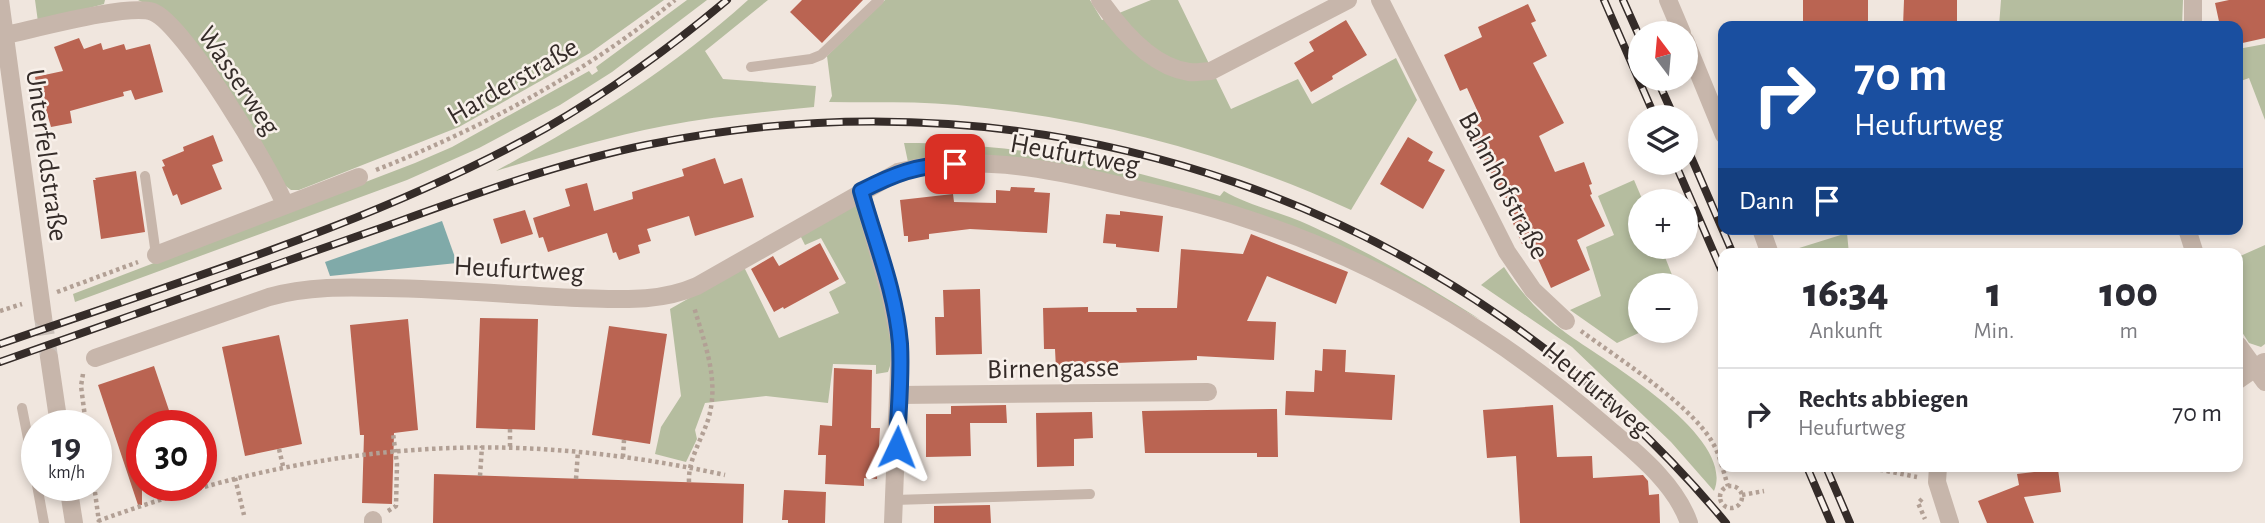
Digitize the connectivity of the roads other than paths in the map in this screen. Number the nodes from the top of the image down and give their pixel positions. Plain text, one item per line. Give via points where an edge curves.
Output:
1 (0, 0) edge
2 (879, 0) edge
3 (1100, 0) edge
4 (1348, 0) edge
5 (1380, 0) edge
6 (1668, 0) edge
7 (2193, 0) edge
8 (1677, 21) edge
9 (2193, 21) edge
10 (6, 35) junction
11 (751, 67) dead end
12 (1698, 72) edge
13 (1718, 120) edge
14 (145, 176) dead end
15 (359, 177) road end
16 (861, 191) junction
17 (285, 205) junction
18 (156, 255) joint
19 (43, 317) tunnel mouth
20 (1566, 321) road end
21 (2243, 350) edge
22 (49, 356) tunnel mouth
23 (95, 358) road end
24 (2262, 371) edge
25 (2243, 378) edge
26 (1208, 392) dead end
27 (899, 395) junction
28 (57, 410) edge
29 (1938, 472) edge
30 (1090, 494) dead end
31 (894, 500) junction
32 (40, 501) edge
33 (71, 501) edge
34 (44, 523) edge
35 (74, 523) edge
36 (893, 523) edge
37 (1689, 523) edge
38 (1950, 523) edge

1 - 10 street, Unterfeldstraße
2 - 11 lane via 821,55
3 - 4 street via 1137,43 1165,64 1188,72 1220,67
5 - 20 street, Bahnhofstraße via 1507,252 1533,290
6 - 8 street
7 - 9 street
10 - 17 street, Wasserweg via 113,13 154,12 189,47 243,127
10 - 19 street, Unterfeldstraße
12 - 13 street
14 - 18 lane
15 - 17 street
16 - 23 street, Heufurtweg via 688,290 643,300 414,288 297,291
16 - 27 street via 898,330
16 - 37 street, Heufurtweg via 915,167 1011,166 1153,193 1310,242 1409,289 1499,342 1625,443 1674,494
17 - 18 street
21 - 24 street
22 - 28 street
24 - 25 street
26 - 27 street, Birnengasse
27 - 31 street
29 - 38 street
30 - 31 lane
31 - 36 street
32 - 34 lane
33 - 35 street

